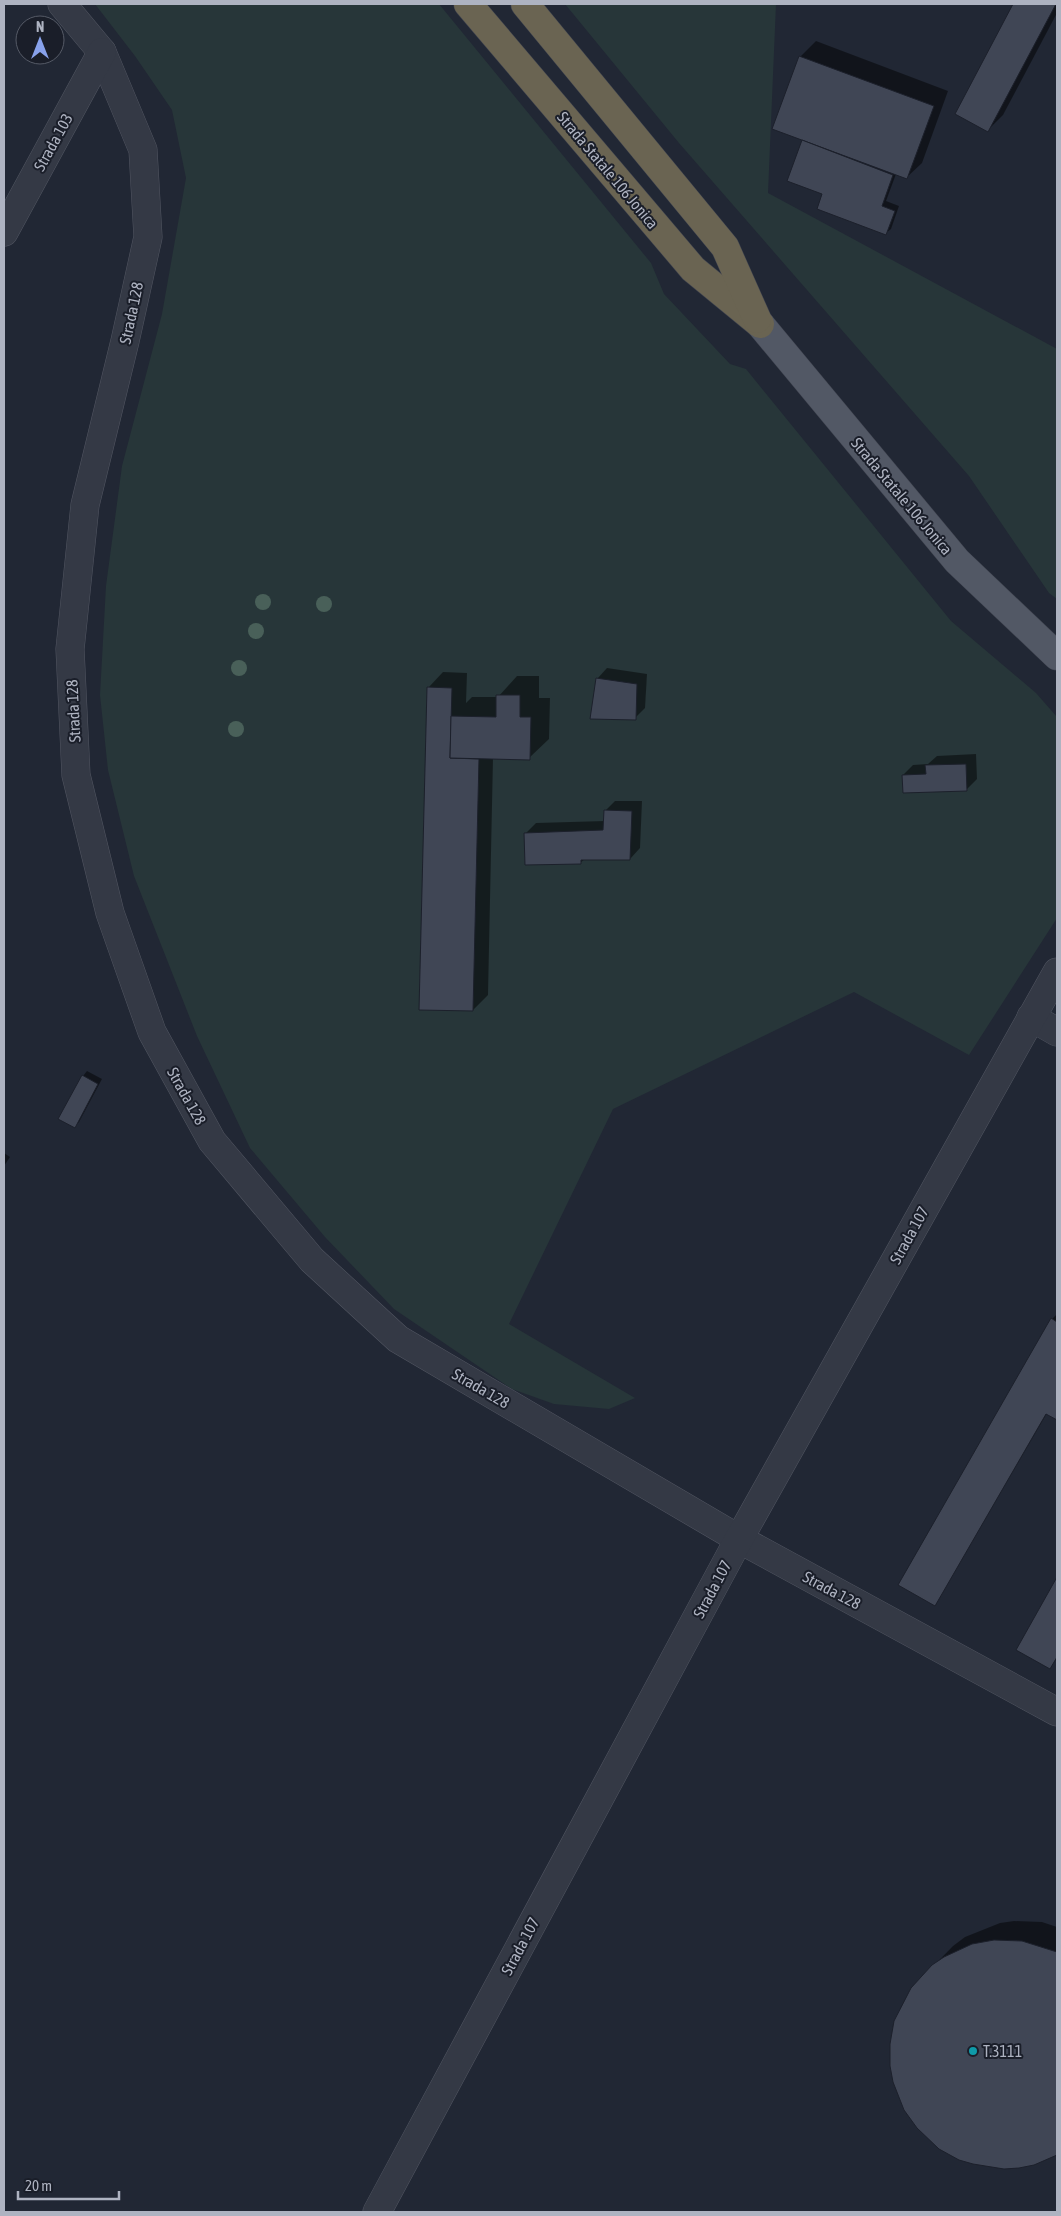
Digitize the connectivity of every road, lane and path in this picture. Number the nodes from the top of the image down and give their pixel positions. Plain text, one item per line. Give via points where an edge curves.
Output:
1 (62, 4) edge
2 (468, 4) edge
3 (525, 4) edge
4 (102, 52) junction
5 (4, 232) edge
6 (760, 324) junction
7 (1057, 656) edge
8 (1057, 972) edge
9 (1032, 1018) junction
10 (1057, 1032) edge
11 (739, 1539) junction
12 (1057, 1712) edge
13 (377, 2212) edge

1 - 4 lane, Strada 128
2 - 6 highway, Strada Statale 106 Jonica via 693,269
3 - 6 highway, Strada Statale 106 Jonica via 725,247
4 - 5 lane, Strada 103
4 - 11 lane, Strada 128 via 143,150 148,237 85,505 70,649 76,765 110,913 152,1032 212,1141 312,1260 398,1339
6 - 7 main road, Strada Statale 106 Jonica via 957,562
8 - 9 lane, Strada 107
9 - 10 lane
9 - 11 lane, Strada 107
11 - 12 lane, Strada 128
11 - 13 lane, Strada 107

